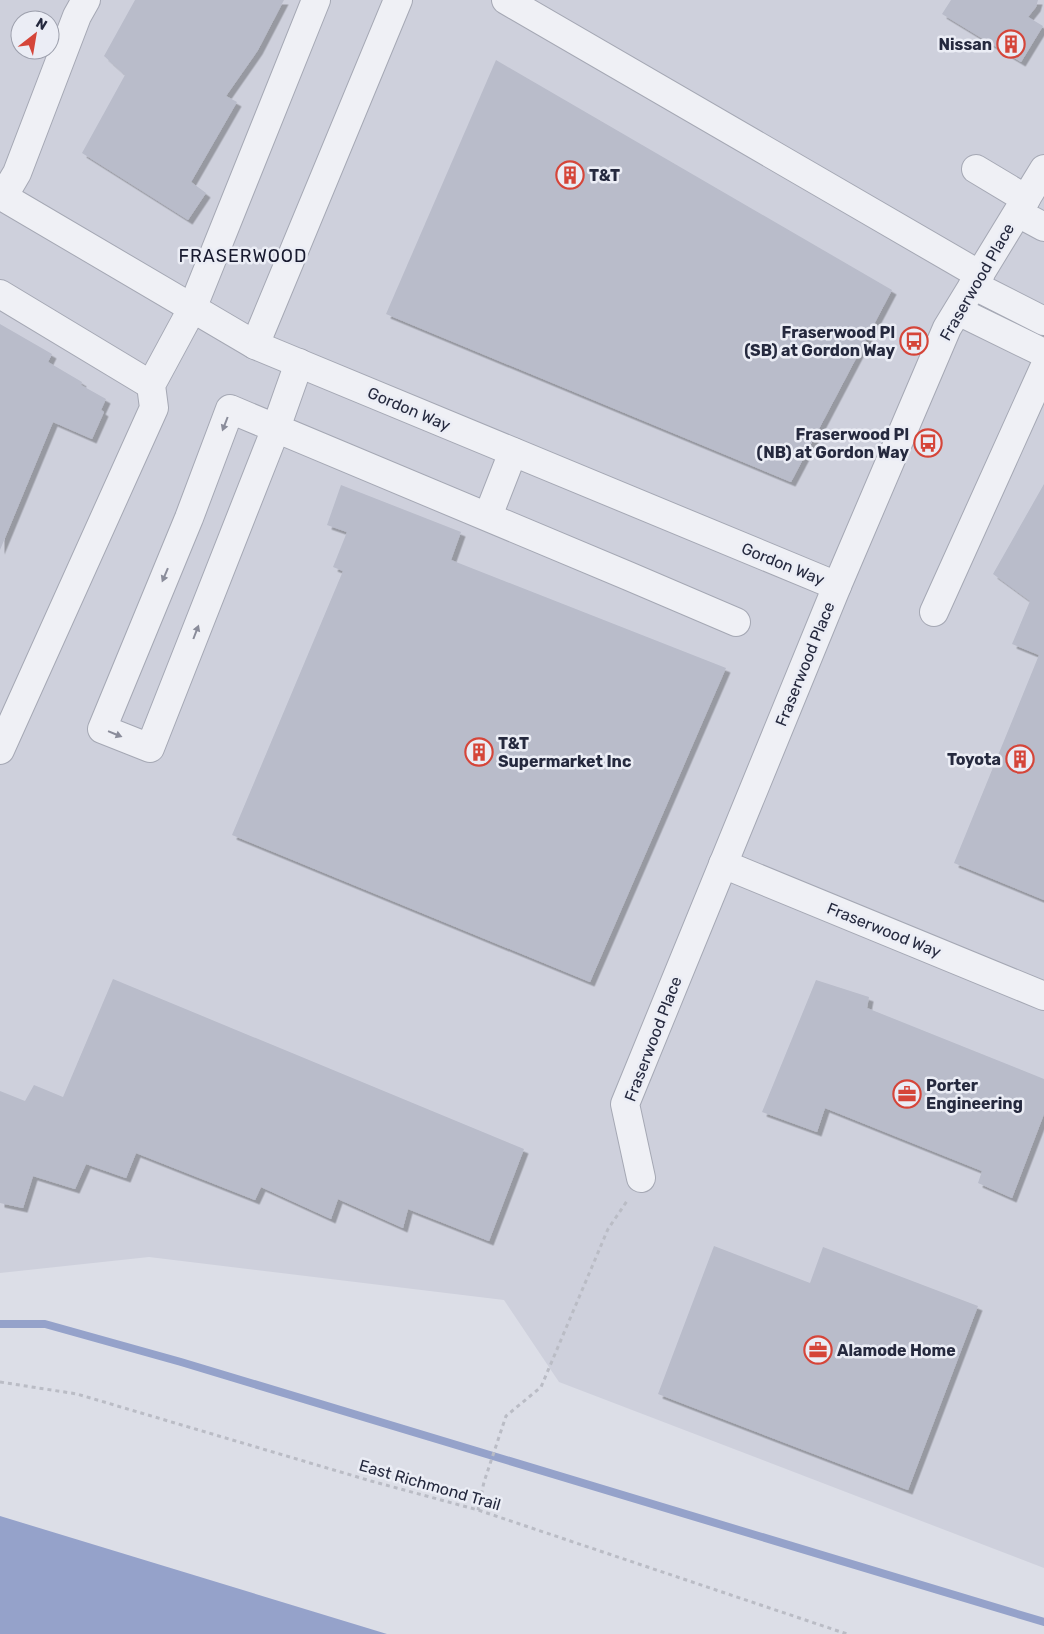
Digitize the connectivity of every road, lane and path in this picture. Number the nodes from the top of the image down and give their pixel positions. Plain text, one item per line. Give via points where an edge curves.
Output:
1 (86, 0) edge
2 (316, 0) edge
3 (398, 0) edge
4 (506, 0) edge
5 (1044, 169) edge
6 (976, 170) dead end
7 (2, 196) edge
8 (1022, 206) junction
9 (1044, 227) edge
10 (976, 280) junction
11 (0, 294) edge
12 (192, 309) junction
13 (958, 311) junction
14 (1044, 321) edge
15 (255, 345) junction
16 (1044, 353) edge
17 (299, 364) junction
18 (1044, 368) edge
19 (151, 385) junction
20 (276, 428) junction
21 (513, 452) junction
22 (488, 516) junction
23 (837, 586) junction
24 (934, 612) dead end
25 (736, 622) dead end
26 (0, 750) edge
27 (723, 864) junction
28 (1044, 996) edge
29 (641, 1178) joint
30 (0, 1382) edge
31 (478, 1510) junction
32 (847, 1634) edge

1 - 7 street via 17,173
2 - 12 street
3 - 15 street
4 - 10 street
5 - 8 street, Fraserwood Place
6 - 8 street
7 - 12 street, Gordon Way
8 - 9 street
8 - 10 street, Fraserwood Place
10 - 13 street, Fraserwood Place
10 - 14 street
11 - 19 street
12 - 15 street, Gordon Way
12 - 19 street
13 - 16 street
13 - 23 street, Fraserwood Place via 947,328
15 - 17 street, Gordon Way
17 - 20 street
17 - 21 street, Gordon Way
18 - 24 street
19 - 26 street via 154,408
20 -> 20 street via 230,409 189,518 102,728 150,748
20 - 22 street
21 - 22 street
21 - 23 street, Gordon Way
22 - 25 street
23 - 27 street, Fraserwood Place
27 - 28 street, Fraserwood Way
27 - 29 street, Fraserwood Place via 625,1104
29 - 31 path via 608,1229 542,1387 506,1416
30 - 31 path, East Richmond Trail via 77,1394
31 - 32 path, East Richmond Trail

